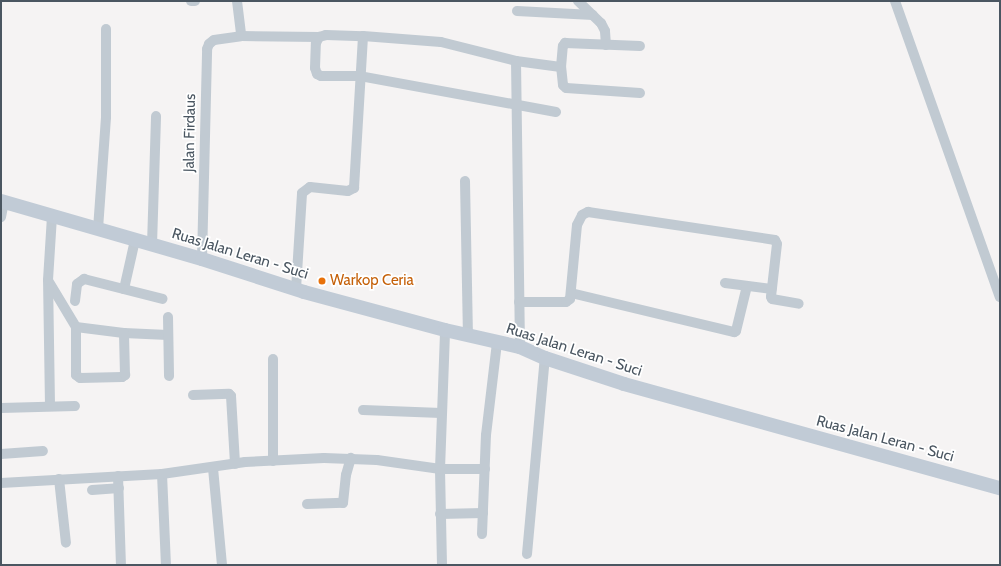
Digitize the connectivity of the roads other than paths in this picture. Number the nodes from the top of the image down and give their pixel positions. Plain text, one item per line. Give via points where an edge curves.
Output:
1 (191, 1) edge
2 (195, 1) edge
3 (237, 1) edge
4 (578, 1) edge
5 (895, 1) edge
6 (517, 11) dead end
7 (593, 15) junction
8 (106, 29) dead end
9 (241, 36) junction
10 (363, 36) junction
11 (319, 37) junction
12 (606, 44) junction
13 (640, 46) dead end
14 (516, 61) junction
15 (561, 67) junction
16 (360, 76) junction
17 (640, 93) dead end
18 (516, 104) junction
19 (556, 112) dead end
20 (156, 116) dead end
21 (465, 181) dead end
22 (2, 202) edge
23 (52, 216) junction
24 (1, 217) edge
25 (98, 229) junction
26 (136, 240) junction
27 (152, 245) junction
28 (202, 258) junction
29 (48, 280) junction
30 (725, 283) dead end
31 (747, 286) junction
32 (124, 289) junction
33 (296, 289) junction
34 (772, 289) junction
35 (571, 293) junction
36 (1000, 297) edge
37 (163, 299) dead end
38 (75, 301) dead end
39 (519, 302) junction
40 (62, 304) junction
41 (799, 304) dead end
42 (49, 305) junction
43 (168, 317) dead end
44 (76, 327) junction
45 (445, 330) junction
46 (124, 333) junction
47 (168, 335) junction
48 (468, 335) junction
49 (497, 343) junction
50 (520, 347) junction
51 (545, 358) junction
52 (273, 360) dead end
53 (169, 376) dead end
54 (193, 395) dead end
55 (50, 405) junction
56 (75, 406) dead end
57 (1, 408) edge
58 (362, 410) dead end
59 (441, 413) junction
60 (43, 451) dead end
61 (1, 454) edge
62 (350, 458) junction
63 (273, 461) junction
64 (235, 464) junction
65 (213, 468) junction
66 (440, 469) junction
67 (485, 469) junction
68 (162, 474) junction
69 (118, 476) junction
70 (59, 479) junction
71 (1, 483) edge
72 (119, 488) junction
73 (1000, 488) edge
74 (92, 490) dead end
75 (308, 504) dead end
76 (483, 513) junction
77 (440, 514) junction
78 (482, 534) dead end
79 (66, 543) dead end
80 (527, 554) dead end
81 (121, 565) edge
82 (166, 565) edge
83 (222, 565) edge
84 (442, 565) edge

1 - 2 street
3 - 9 street
4 - 7 street
5 - 36 street
6 - 7 street
7 - 12 street via 605,31
8 - 25 street via 106,117
9 - 11 street
9 - 28 street, Jalan Firdaus via 211,41 207,49
10 - 11 street
10 - 14 street via 441,42
10 - 16 street
11 - 16 street via 316,42 317,74
12 - 13 street
12 - 15 street via 565,43
14 - 15 street
14 - 18 street
15 - 17 street via 563,85 566,88
16 - 18 street
16 - 33 street via 354,188 348,191 310,187 302,193
18 - 19 street
18 - 39 street
20 - 27 street
21 - 48 street
22 - 23 main road, Ruas Jalan Leran - Suci
22 - 24 street
23 - 25 main road, Ruas Jalan Leran - Suci
23 - 29 street
25 - 26 main road, Ruas Jalan Leran - Suci
26 - 27 main road, Ruas Jalan Leran - Suci
26 - 32 street
27 - 28 main road, Ruas Jalan Leran - Suci
28 - 33 main road, Ruas Jalan Leran - Suci
29 - 40 street
29 - 42 street
30 - 31 street
31 - 34 street
31 - 35 street via 734,332
32 - 37 street
32 - 38 street via 84,279 77,284
33 - 45 main road, Ruas Jalan Leran - Suci
34 - 35 street via 777,244 775,240 588,212 582,215 577,225
34 - 41 street via 772,300
35 - 39 street via 570,299 566,302
39 - 50 street
40 - 42 street
40 - 44 street
42 - 55 street
43 - 47 street
44 - 46 street
44 - 46 street via 76,375 80,378 125,375
45 - 48 main road, Ruas Jalan Leran - Suci
45 - 59 street
46 - 47 street
47 - 53 street
48 - 49 main road, Ruas Jalan Leran - Suci
49 - 50 main road, Ruas Jalan Leran - Suci
49 - 67 street via 486,435
50 - 51 main road, Ruas Jalan Leran - Suci
51 - 73 main road, Ruas Jalan Leran - Suci via 624,384
51 - 80 street
52 - 63 street
54 - 64 street via 231,396
55 - 56 street
55 - 57 street
58 - 59 street
59 - 66 street
60 - 61 street
62 - 63 street
62 - 66 street
62 - 75 street via 343,503
63 - 64 street
64 - 65 street
65 - 68 street
65 - 83 street
66 - 67 street
66 - 77 street
67 - 76 street
68 - 69 street
68 - 82 street
69 - 70 street
69 - 72 street
70 - 71 street
70 - 79 street
72 - 74 street
72 - 81 street
76 - 77 street
76 - 78 street
77 - 84 street

